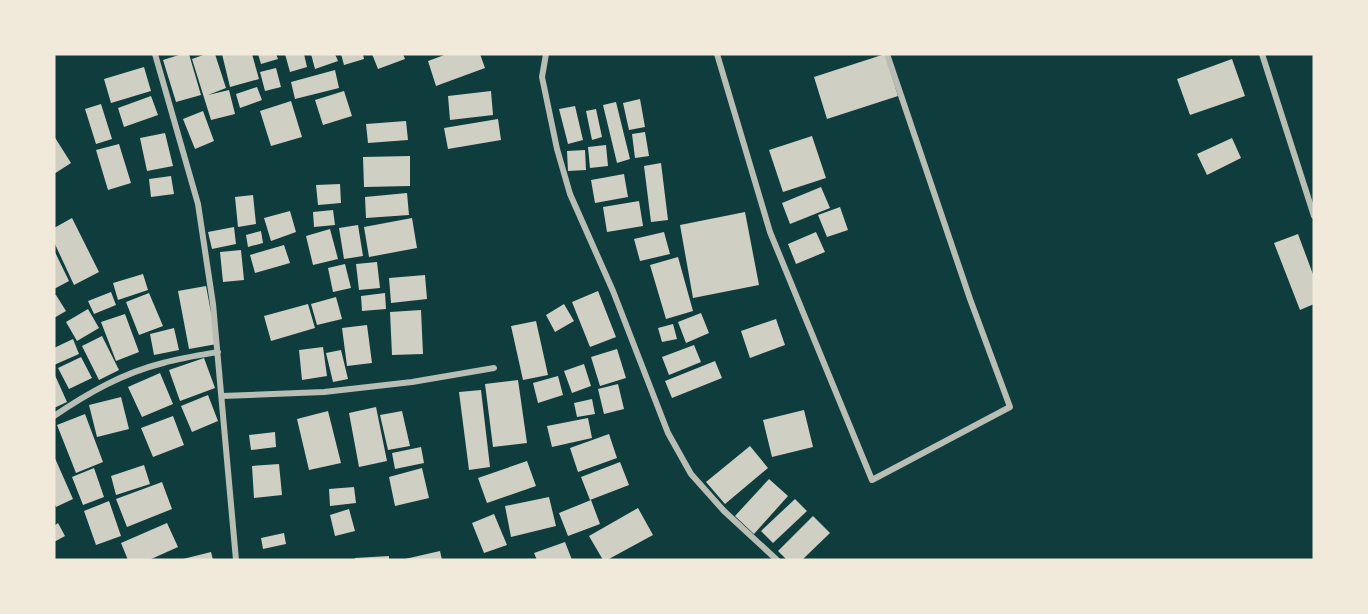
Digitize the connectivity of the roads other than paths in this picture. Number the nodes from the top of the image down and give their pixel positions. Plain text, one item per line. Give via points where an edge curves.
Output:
1 (155, 54) edge
2 (546, 54) edge
3 (717, 54) edge
4 (887, 54) edge
5 (1262, 54) edge
6 (1314, 216) edge
7 (218, 352) junction
8 (494, 368) dead end
9 (222, 396) junction
10 (54, 416) edge
11 (236, 560) edge
12 (777, 560) edge

1 - 7 street via 198,204
2 - 12 street via 542,77 570,194 668,433 691,474
3 - 4 street via 770,231 872,480 1011,407
5 - 6 street
7 - 9 street
7 - 10 street via 161,363 120,377
8 - 9 street via 324,392
9 - 11 street

